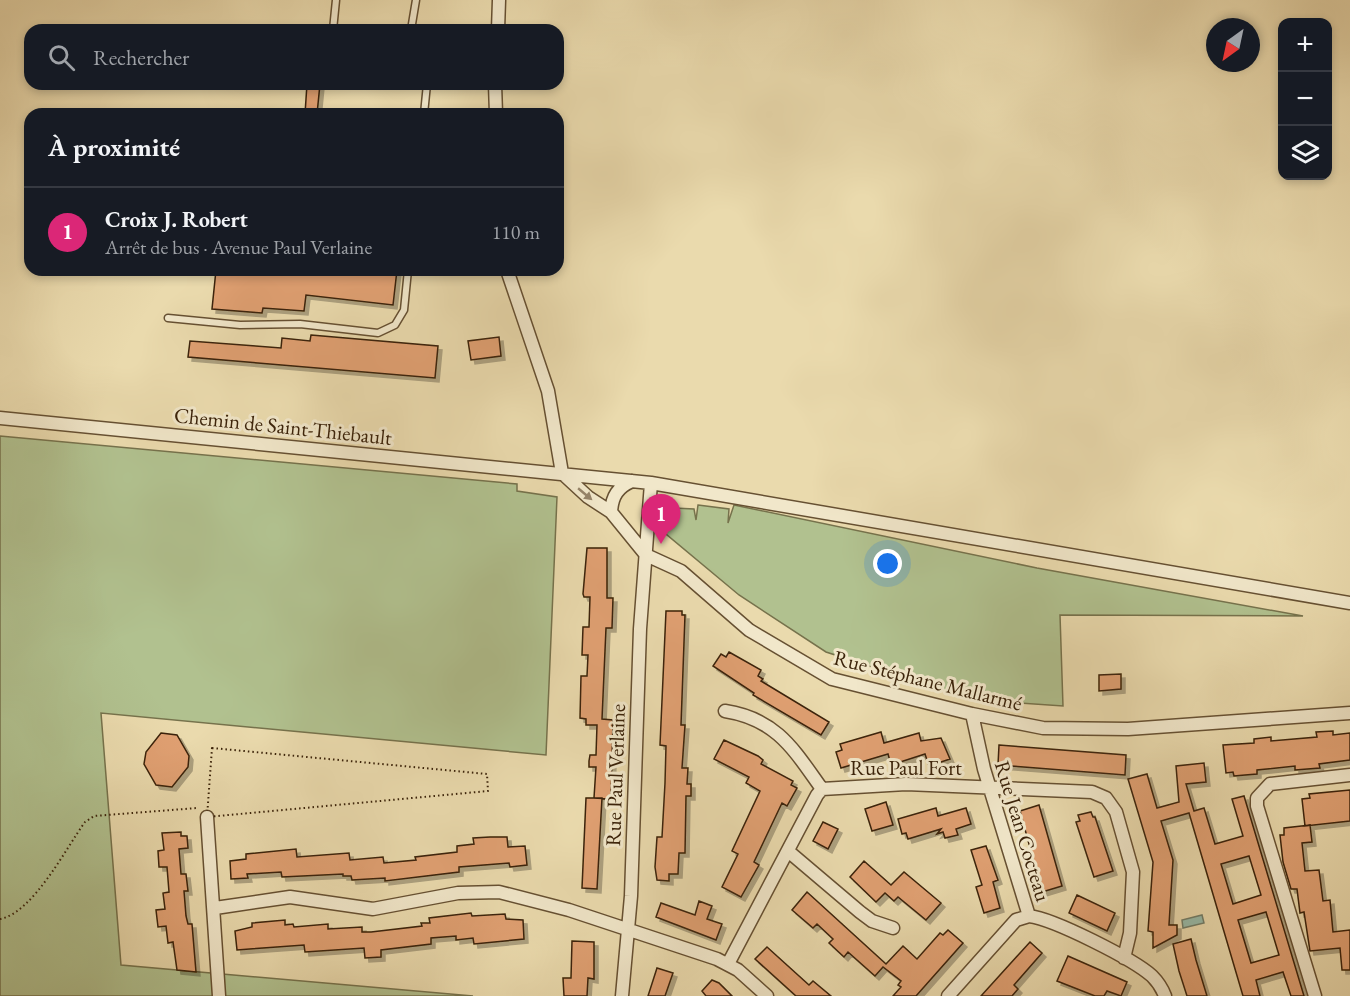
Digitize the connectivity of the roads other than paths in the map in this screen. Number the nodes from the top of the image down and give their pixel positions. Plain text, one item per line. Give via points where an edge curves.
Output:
1 (336, 0) edge
2 (416, 0) edge
3 (499, 0) edge
4 (334, 24) edge
5 (412, 24) edge
6 (498, 24) edge
7 (427, 90) edge
8 (495, 90) edge
9 (425, 108) edge
10 (496, 108) edge
11 (407, 276) edge
12 (509, 276) edge
13 (168, 318) dead end
14 (0, 418) edge
15 (562, 473) junction
16 (634, 481) junction
17 (651, 483) junction
18 (611, 512) junction
19 (646, 555) junction
20 (1350, 603) edge
21 (725, 711) dead end
22 (1350, 712) edge
23 (972, 714) junction
24 (1350, 776) edge
25 (990, 787) junction
26 (822, 789) junction
27 (208, 812) road end
28 (788, 851) junction
29 (215, 908) junction
30 (1029, 916) junction
31 (893, 928) dead end
32 (629, 930) junction
33 (1124, 958) junction
34 (728, 964) junction
35 (219, 996) edge
36 (622, 996) edge
37 (767, 996) edge
38 (948, 996) edge
39 (1165, 996) edge
40 (1315, 996) edge

1 - 4 lane
2 - 5 lane
3 - 6 street
7 - 9 lane
8 - 10 street
11 - 13 lane via 404,310 395,325 378,333 300,324 240,325
12 - 15 street via 548,391
14 - 15 street, Chemin de Saint-Thiebault
15 - 16 street, Chemin de Saint-Thiebault
15 -> 18 street, Rue Stéphane Mallarmé via 588,498
16 - 17 street, Chemin de Saint-Thiebault
16 - 18 street via 621,486
17 - 19 street, Rue Paul Verlaine
17 - 20 street, Chemin de Saint-Thiebault
18 - 19 street, Rue Stéphane Mallarmé
19 - 23 street, Rue Stéphane Mallarmé via 681,571 749,630 832,679
19 - 32 street, Rue Paul Verlaine
21 - 26 street, Rue Paul Fort via 752,717 780,733
22 - 23 street, Rue Stéphane Mallarmé via 1128,729 1043,728
23 - 25 street, Rue Jean Cocteau
24 - 40 street via 1270,784 1257,798
25 - 26 street, Rue Paul Fort via 906,784
25 - 30 street, Rue Jean Cocteau
25 - 33 street, Rue Paul Fort via 1092,792 1111,803 1130,856 1134,882
26 - 28 street, Rue Paul Fort
27 - 29 street
28 - 31 street via 872,921
28 - 34 street, Rue Paul Fort
29 - 32 street via 290,897 372,909 458,893 499,892
29 - 35 street
30 - 33 street
30 - 38 street, Rue Jean Cocteau via 1016,920
32 - 34 street
32 - 36 street, Rue Paul Verlaine
33 - 39 street via 1153,977
34 - 37 street

